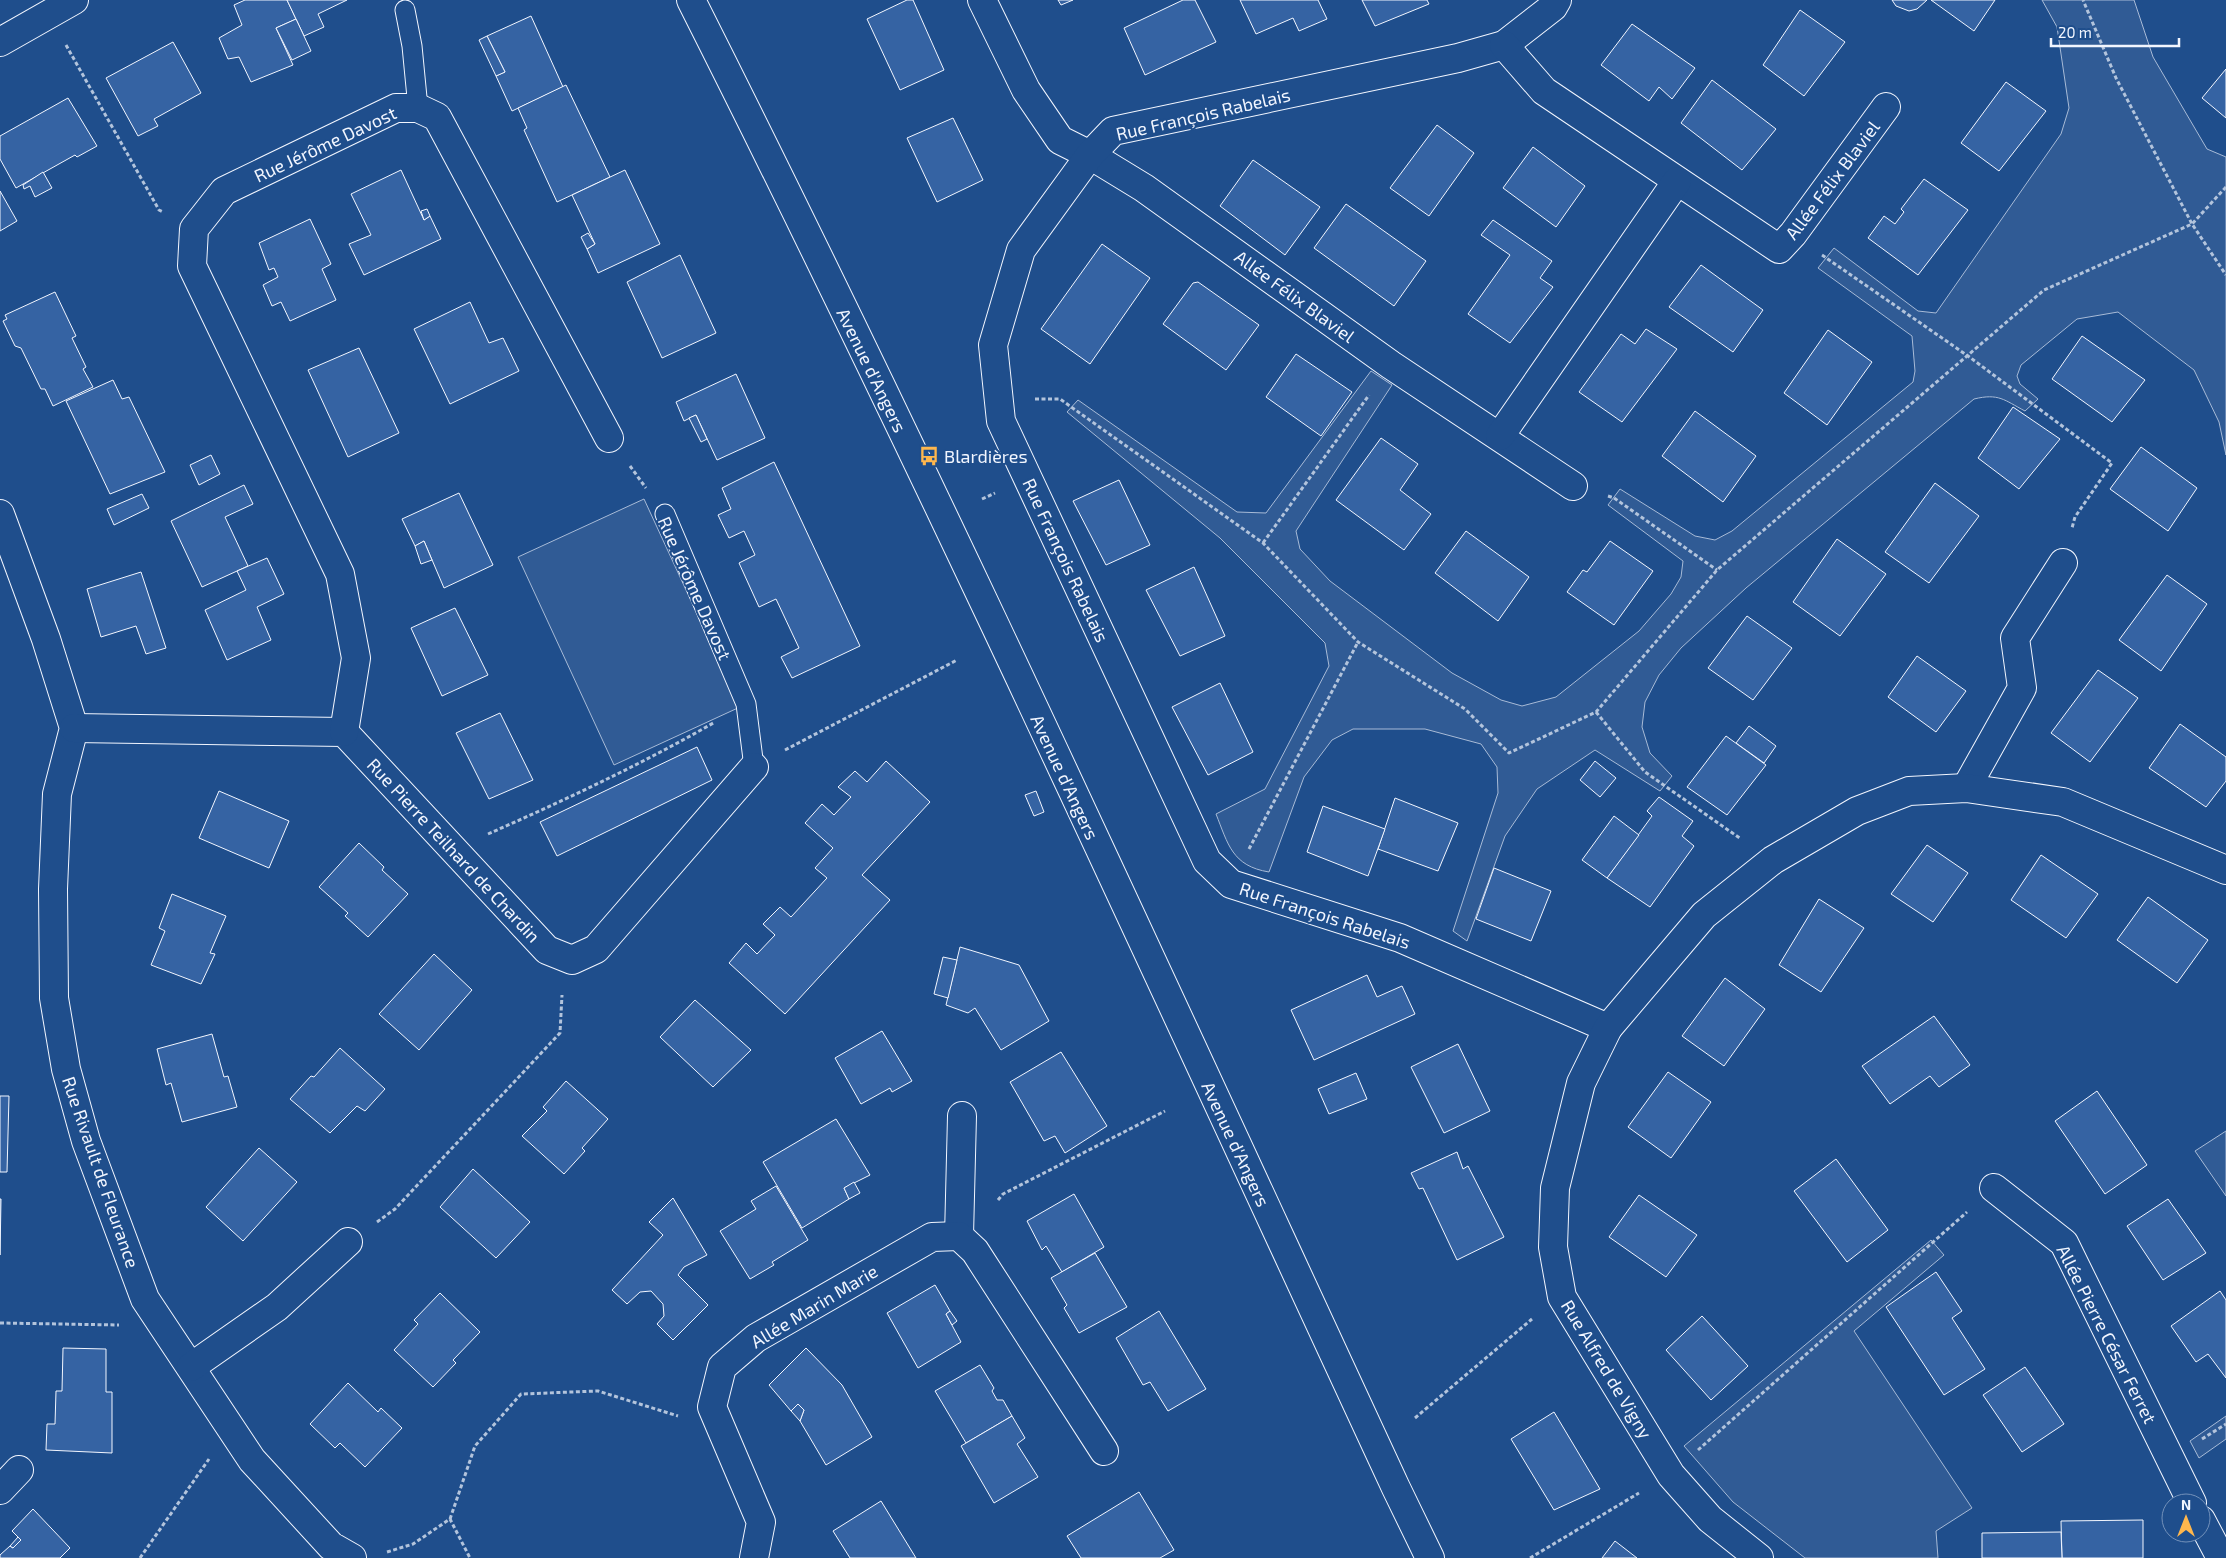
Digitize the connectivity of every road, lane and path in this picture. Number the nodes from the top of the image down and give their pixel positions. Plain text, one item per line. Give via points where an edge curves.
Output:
1 (74, 0) edge
2 (691, 0) edge
3 (982, 0) edge
4 (1557, 0) edge
5 (2084, 0) edge
6 (405, 10) dead end
7 (49, 14) junction
8 (0, 42) edge
9 (1504, 45) junction
10 (1886, 107) dead end
11 (418, 108) junction
12 (1090, 155) junction
13 (1677, 181) junction
14 (2226, 187) edge
15 (2192, 224) junction
16 (194, 229) junction
17 (1793, 234) junction
18 (2226, 275) edge
19 (1390, 365) junction
20 (1500, 436) junction
21 (609, 438) joint
22 (1573, 486) joint
23 (0, 514) edge
24 (665, 514) joint
25 (1263, 543) dead end
26 (2063, 563) joint
27 (1717, 570) dead end
28 (1358, 642) dead end
29 (957, 660) dead end
30 (746, 704) junction
31 (1596, 712) dead end
32 (74, 728) junction
33 (344, 732) junction
34 (754, 767) junction
35 (1966, 788) junction
36 (453, 849) junction
37 (1773, 860) junction
38 (2226, 870) edge
39 (1231, 884) junction
40 (572, 960) junction
41 (1608, 1028) junction
42 (1165, 1111) dead end
43 (962, 1116) dead end
44 (1994, 1188) joint
45 (959, 1236) junction
46 (348, 1242) joint
47 (1532, 1319) dead end
48 (0, 1323) edge
49 (126, 1323) dead end
50 (191, 1368) junction
51 (1415, 1418) dead end
52 (685, 1422) dead end
53 (1104, 1451) dead end
54 (211, 1456) dead end
55 (19, 1470) dead end
56 (1671, 1475) junction
57 (0, 1490) edge
58 (2187, 1493) edge
59 (450, 1519) junction
60 (2211, 1539) edge
61 (382, 1554) dead end
62 (140, 1558) edge
63 (352, 1558) edge
64 (470, 1558) edge
65 (754, 1558) edge
66 (1430, 1558) edge
67 (1530, 1558) edge
68 (1759, 1558) edge
69 (2221, 1558) edge

1 - 7 street
2 - 66 street, Avenue d'Angers via 911,451
3 - 12 street, Allée Félix Blaviel via 1026,90 1060,140
4 - 9 street, Rue François Rabelais
5 - 15 path via 2116,78
6 - 11 lane
7 - 8 street
7 - 16 path via 159,210
9 - 12 street, Rue François Rabelais via 1448,60 1113,131
9 - 13 street, Allée Félix Blaviel via 1544,91
10 - 17 street, Allée Félix Blaviel
11 - 16 street, Rue Jérôme Davost via 396,108 224,191
11 - 21 street, Rue Jérôme Davost via 437,117
12 - 19 street, Allée Félix Blaviel via 1144,188
12 - 39 street, Rue François Rabelais via 1021,250 993,345 1001,421 1208,861
13 - 17 street, Allée Félix Blaviel via 1780,249
13 - 20 street
14 - 15 path
15 - 18 path
16 - 33 street via 192,266 340,574 356,658
17 - 26 path via 1968,356 2112,462 2075,517
19 - 20 street, Allée Félix Blaviel
19 - 25 path
20 - 22 street, Allée Félix Blaviel
21 - 24 path, Rue Jérôme Davost
22 - 27 path via 1614,498
23 - 32 street via 46,639
24 - 30 lane, Rue Jérôme Davost
26 - 35 street via 2015,638 2022,688
28 - 39 path
29 - 34 path
30 - 34 lane, Rue Jérôme Davost
30 - 36 path via 662,753
31 - 37 path via 1645,772
32 - 33 street
32 - 50 street, Rue Rivault de Fleurance via 57,794 53,889 54,998 66,1069 86,1140 145,1299
33 - 36 street, Rue Pierre Teilhard de Chardin
34 - 40 street via 596,949
35 - 37 street, Rue Alfred de Vigny via 1909,791 1858,811
35 - 38 street, Rue Alfred de Vigny via 2063,802
36 - 40 street, Rue Pierre Teilhard de Chardin via 547,950
37 - 41 street, Rue Alfred de Vigny via 1704,915
39 - 41 street, Rue François Rabelais via 1400,938
40 - 46 path via 562,990 560,1034 395,1209
41 - 56 street, Rue Alfred de Vigny via 1581,1083 1555,1188 1553,1247 1562,1297
42 - 45 path via 1004,1194
43 - 45 street
44 - 56 path
44 - 58 street, Allée Pierre César Ferret via 2064,1243
45 - 53 street via 975,1251
45 - 65 street, Allée Marin Marie via 932,1237 756,1338 722,1367 712,1406 761,1522
46 - 50 street via 277,1307
47 - 51 path
48 - 49 path
50 - 63 street, Rue Rivault de Fleurance via 252,1460 331,1546
52 - 59 path via 678,1416 598,1391 521,1394 475,1446
54 - 62 path
55 - 57 street
56 - 67 path
56 - 68 street, Rue Alfred de Vigny via 1710,1518
59 - 61 path via 413,1544
59 - 64 path
60 - 69 street

